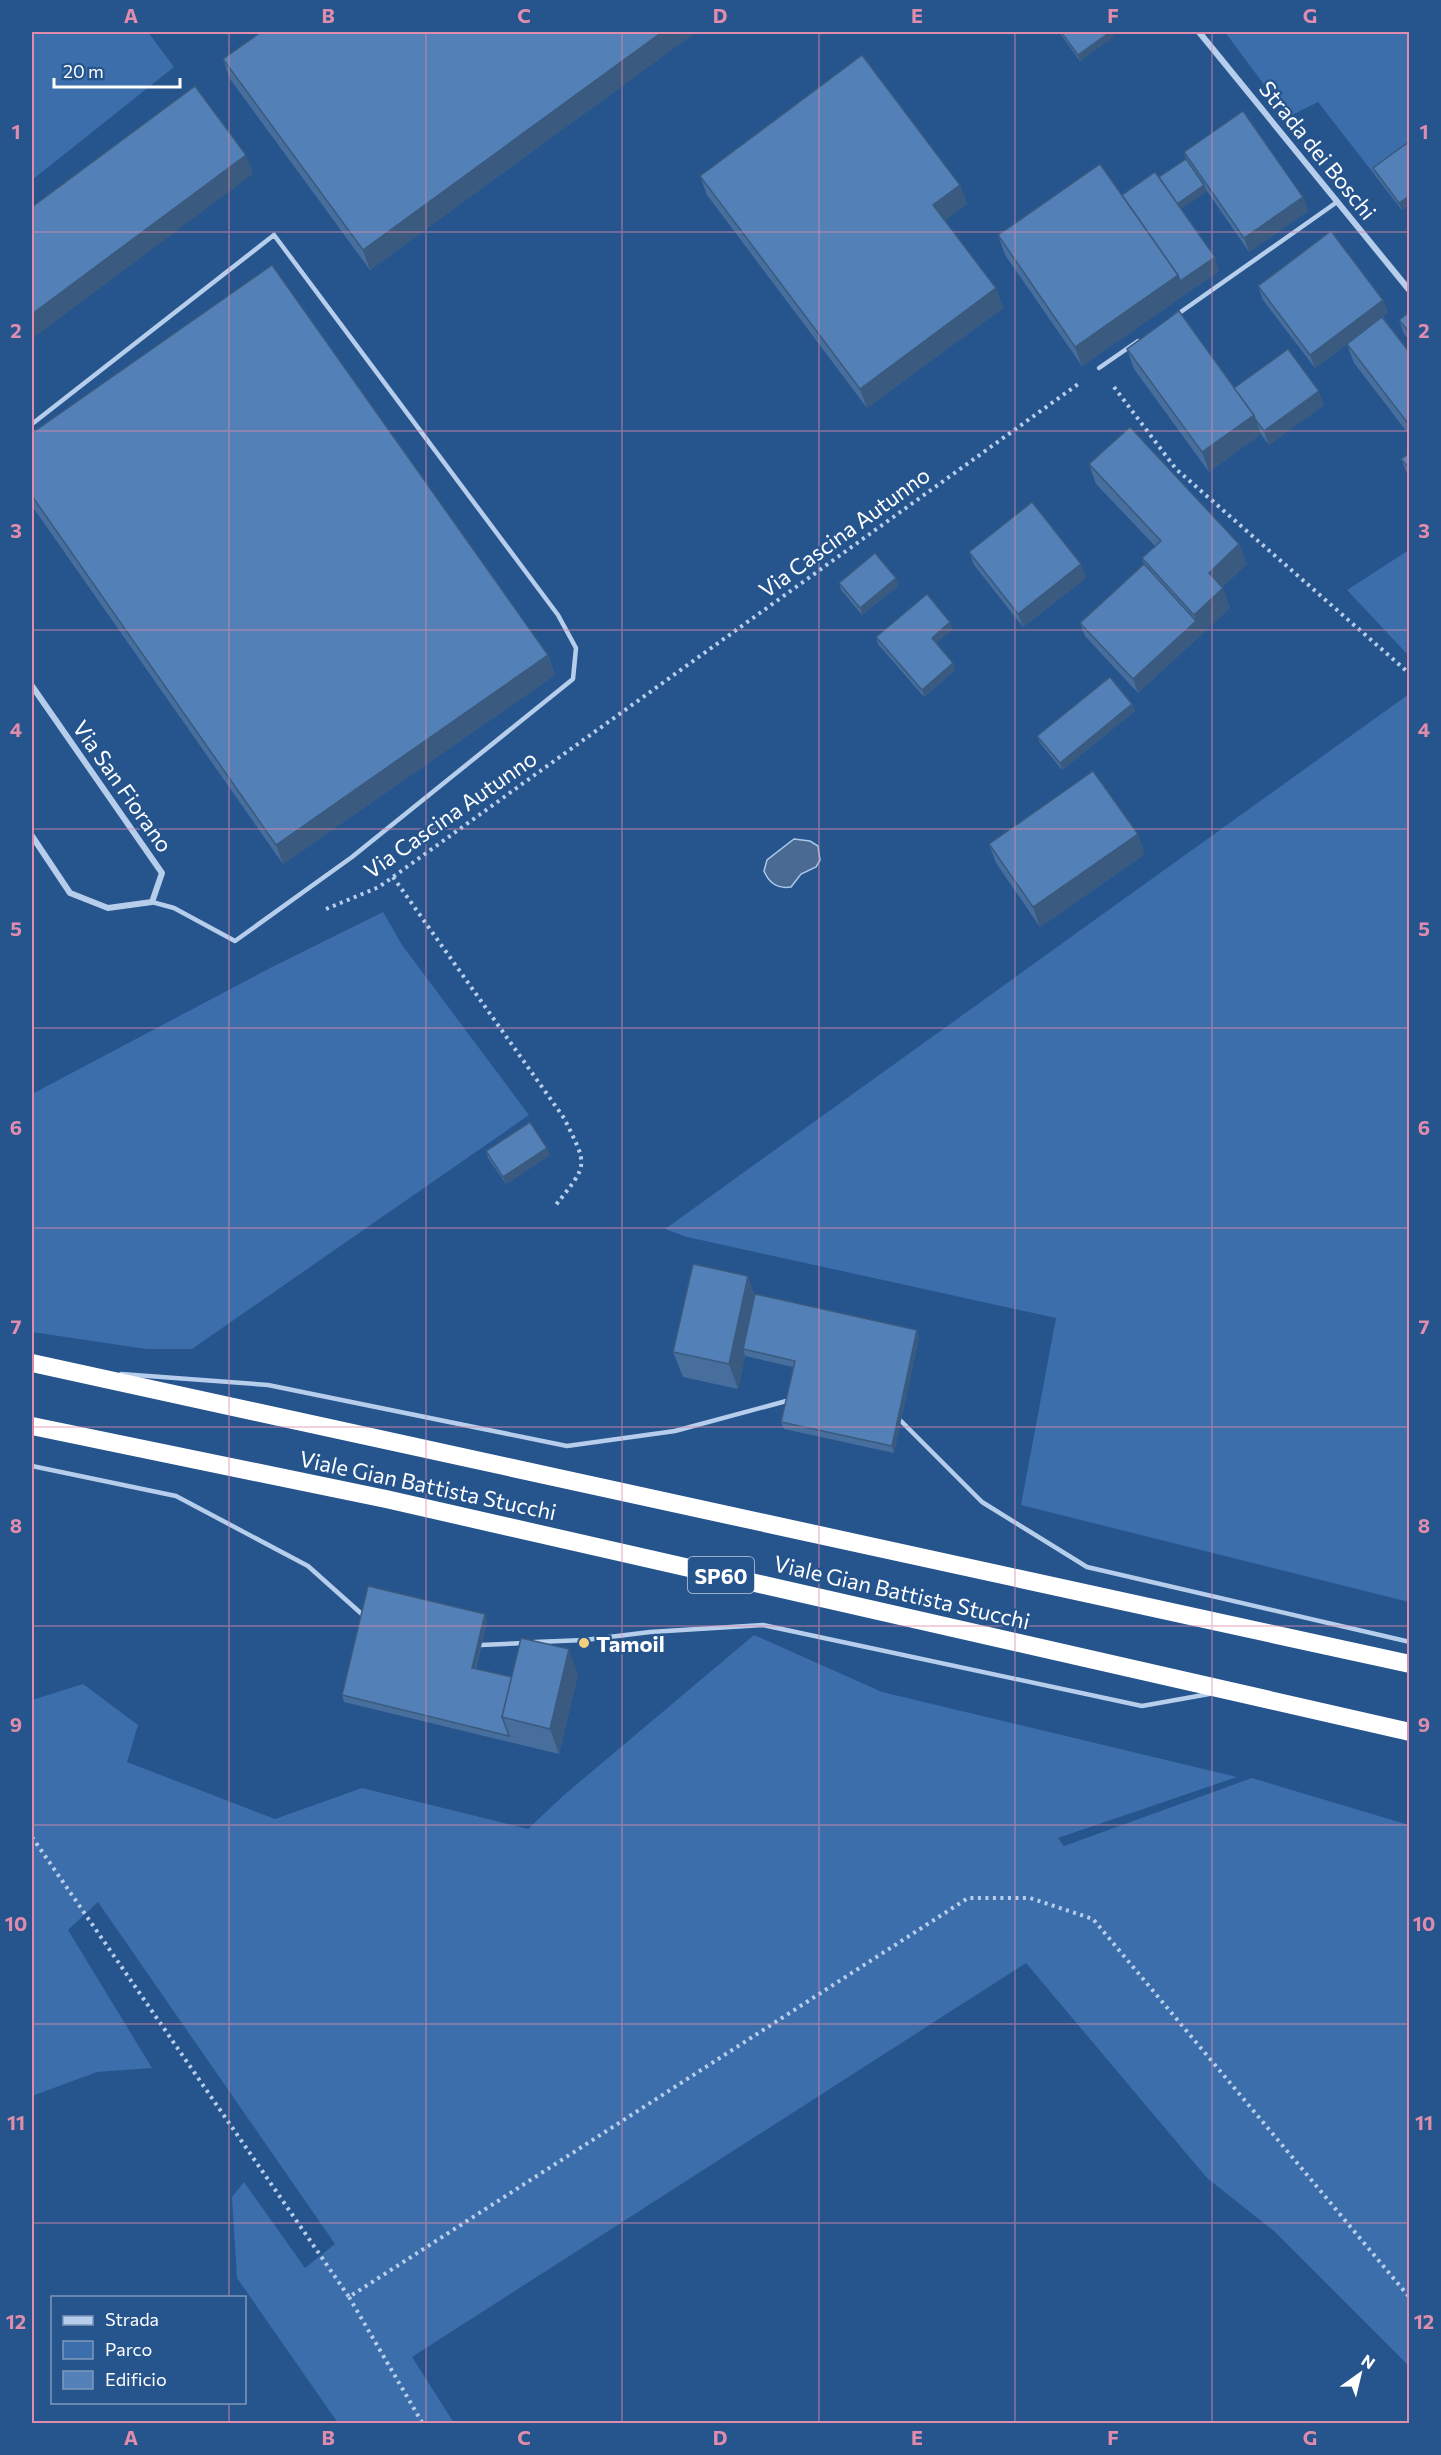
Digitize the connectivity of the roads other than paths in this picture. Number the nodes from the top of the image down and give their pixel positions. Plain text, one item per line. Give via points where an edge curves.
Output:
1 (1199, 32) edge
2 (1337, 202) junction
3 (1410, 291) edge
4 (1166, 322) edge
5 (1147, 335) edge
6 (1099, 368) road end
7 (32, 424) edge
8 (32, 686) edge
9 (32, 836) edge
10 (152, 902) junction
11 (32, 1363) edge
12 (64, 1370) junction
13 (790, 1400) edge
14 (901, 1421) edge
15 (32, 1426) edge
16 (32, 1466) edge
17 (365, 1617) edge
18 (1410, 1642) edge
19 (482, 1645) edge
20 (1410, 1664) edge
21 (1227, 1690) junction
22 (1410, 1732) edge

1 - 2 street, Strada dei Boschi
2 - 3 street, Strada dei Boschi
2 - 4 lane
5 - 6 lane
7 - 10 lane via 274,235 558,615 576,648 573,679 352,857 235,941 174,908
8 - 10 street, Via San Fiorano via 162,873
9 - 10 street via 70,893 108,908
11 - 12 highway, Viale Gian Battista Stucchi
12 - 13 lane via 268,1385 567,1446 675,1431
12 - 20 highway, Viale Gian Battista Stucchi
14 - 18 lane via 982,1502 1087,1567
15 - 21 highway, Viale Gian Battista Stucchi / SP60 via 398,1501
16 - 17 lane via 176,1496 308,1566
19 - 21 lane via 763,1625 1142,1706
21 - 22 highway, Viale Gian Battista Stucchi / SP60

